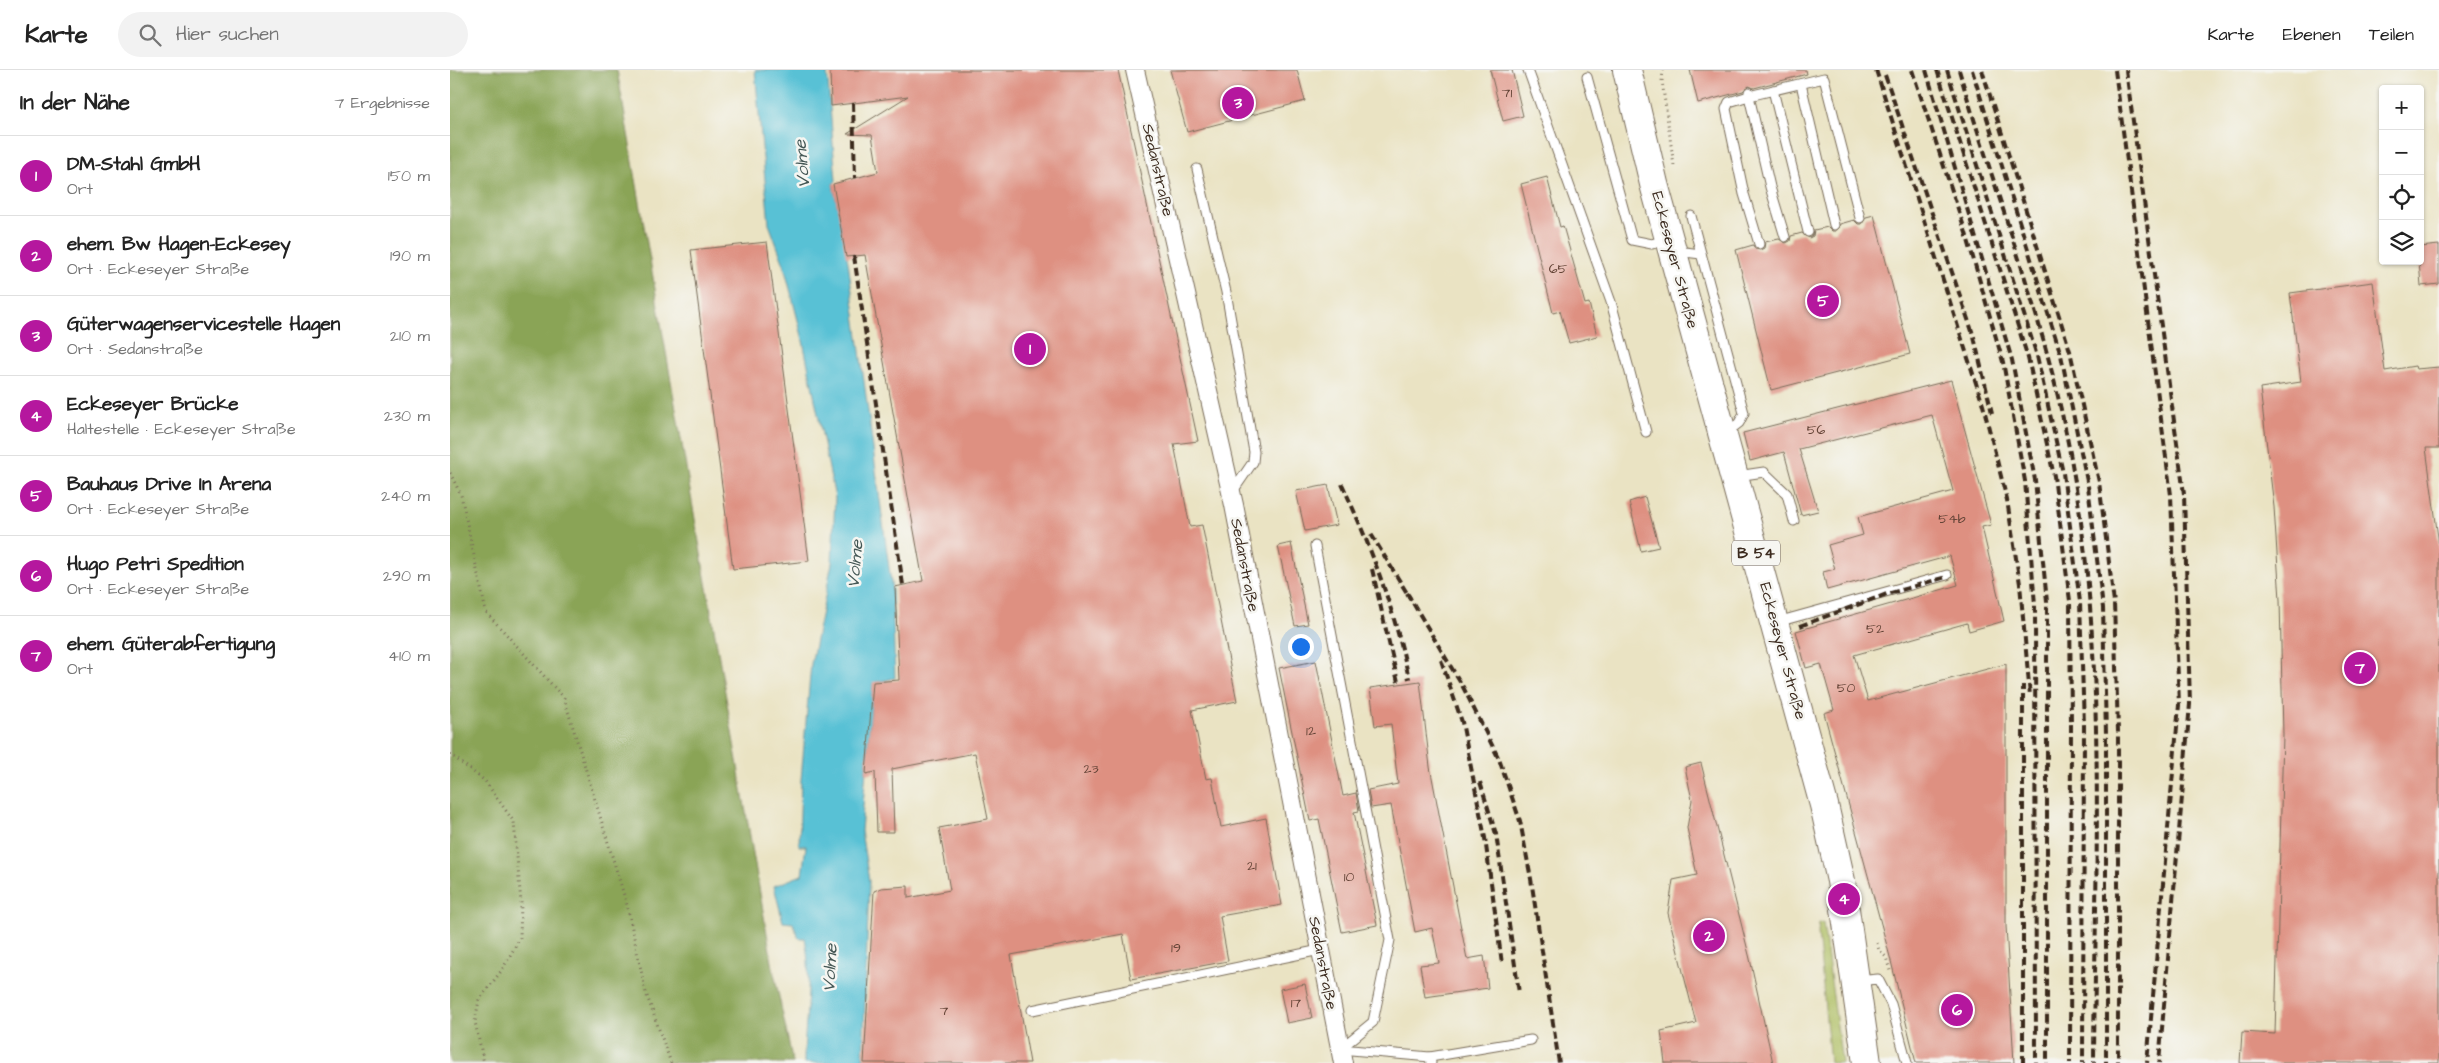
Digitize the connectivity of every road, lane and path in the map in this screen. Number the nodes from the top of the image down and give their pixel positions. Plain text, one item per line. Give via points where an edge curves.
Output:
1 (1136, 70) edge
2 (1528, 70) edge
3 (1627, 70) edge
4 (1663, 70) edge
5 (1658, 76) dead end
6 (1587, 77) dead end
7 (1662, 81) junction
8 (1801, 84) junction
9 (1773, 90) junction
10 (1750, 93) junction
11 (1674, 168) dead end
12 (1197, 170) dead end
13 (1691, 216) dead end
14 (1860, 218) dead end
15 (1834, 225) dead end
16 (1808, 232) dead end
17 (1785, 237) dead end
18 (1759, 244) dead end
19 (1671, 245) junction
20 (1702, 254) junction
21 (1646, 432) dead end
22 (1724, 436) junction
23 (450, 473) edge
24 (1735, 477) junction
25 (1231, 494) junction
26 (1794, 521) dead end
27 (1315, 546) dead end
28 (1947, 575) dead end
29 (1775, 623) junction
30 (450, 754) edge
31 (1320, 950) junction
32 (1855, 981) junction
33 (1032, 1010) dead end
34 (1532, 1040) dead end
35 (1341, 1056) edge
36 (1430, 1060) edge
37 (484, 1063) edge
38 (671, 1063) edge
39 (1867, 1063) edge
40 (1906, 1063) edge

1 - 25 street, Sedanstraße
2 - 21 lane via 1610,302
3 - 19 main road, Eckeseyer Straße / B 54
4 - 7 path
5 - 7 path
6 - 19 lane via 1632,240
7 - 11 path
8 - 9 lane
8 - 14 lane via 1824,78
8 - 15 lane
9 - 10 lane
9 - 16 lane
10 - 17 lane via 1770,187
10 - 18 lane via 1729,102 1726,109 1744,194
12 - 25 lane via 1226,292 1254,452 1253,462
13 - 20 lane
19 - 20 lane
19 - 22 main road, Eckeseyer Straße / B 54
20 - 22 lane via 1744,413 1739,423
22 - 24 main road, Eckeseyer Straße / B 54
23 - 38 path via 461,494 486,612 564,698 627,905 646,993
24 - 26 lane via 1764,472 1787,494
24 - 29 main road, Eckeseyer Straße / B 54
25 - 31 street, Sedanstraße
27 - 35 lane via 1390,940 1373,1022
28 - 29 lane
29 - 32 main road, Eckeseyer Straße / B 54 via 1841,881
30 - 37 path via 485,781 514,822 521,903 520,938 502,970 479,1000 475,1022
31 - 33 lane
31 - 35 street, Sedanstraße
32 - 39 main road, Eckeseyer Straße / B 54
32 - 40 lane via 1878,979 1891,1004
34 - 36 lane
35 - 36 lane

